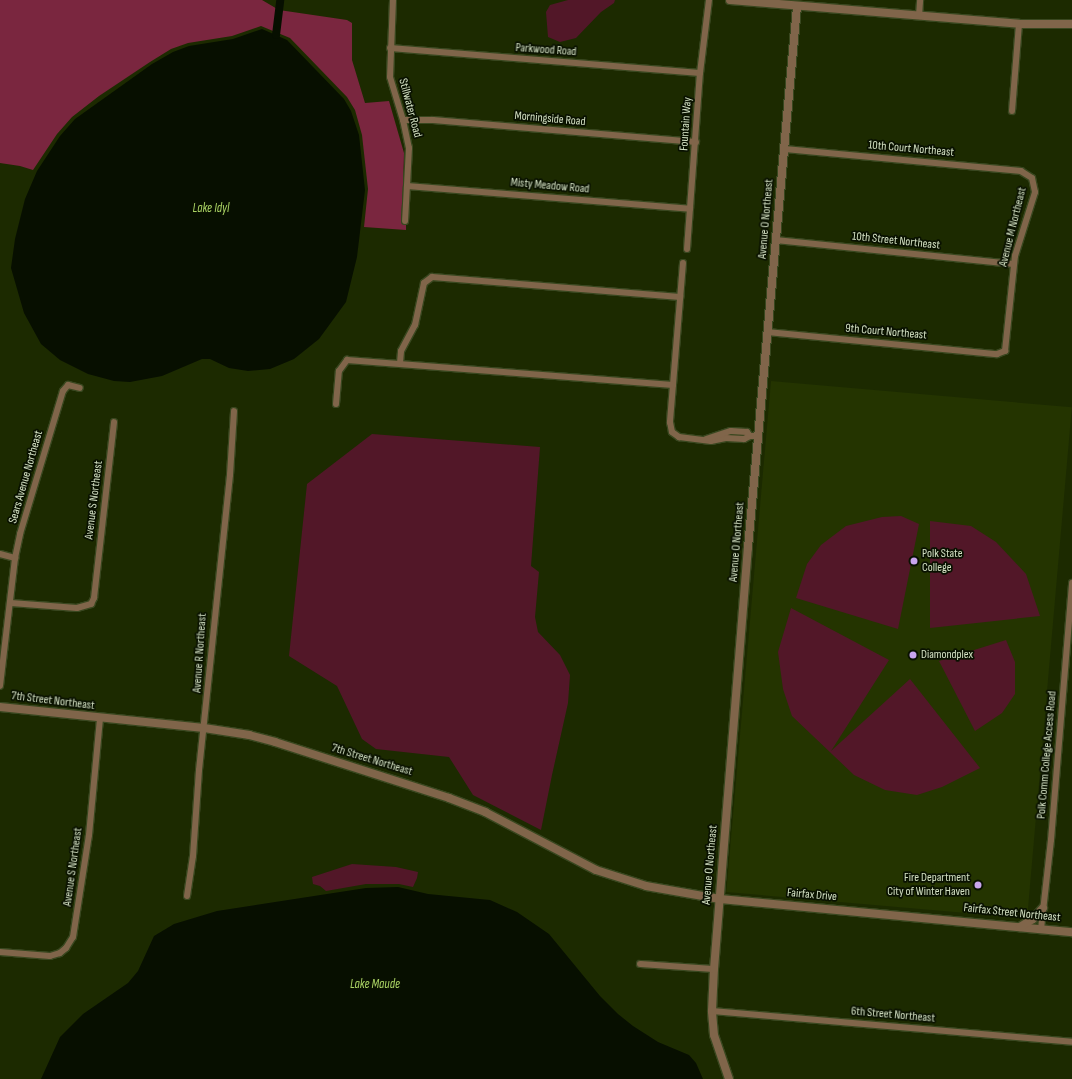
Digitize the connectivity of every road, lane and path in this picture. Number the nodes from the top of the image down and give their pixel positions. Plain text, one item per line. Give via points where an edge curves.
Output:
1 (393, 0) edge
2 (709, 0) edge
3 (730, 0) edge
4 (920, 0) edge
5 (798, 3) edge
6 (918, 16) junction
7 (1019, 24) junction
8 (1072, 24) edge
9 (390, 48) junction
10 (700, 73) junction
11 (1012, 111) dead end
12 (403, 120) junction
13 (696, 142) junction
14 (784, 148) junction
15 (1032, 178) joint
16 (407, 186) junction
17 (690, 209) junction
18 (405, 222) dead end
19 (776, 240) junction
20 (687, 249) dead end
21 (683, 263) dead end
22 (1013, 264) junction
23 (680, 297) junction
24 (767, 332) junction
25 (1002, 352) joint
26 (400, 363) junction
27 (673, 385) junction
28 (80, 388) dead end
29 (336, 404) dead end
30 (234, 411) dead end
31 (114, 422) dead end
32 (754, 436) junction
33 (0, 554) edge
34 (15, 558) junction
35 (1072, 583) edge
36 (11, 603) junction
37 (0, 686) edge
38 (0, 707) edge
39 (100, 718) junction
40 (204, 728) junction
41 (187, 896) dead end
42 (720, 898) junction
43 (1043, 908) junction
44 (902, 915) joint
45 (1020, 927) junction
46 (1041, 929) junction
47 (1072, 932) edge
48 (0, 952) edge
49 (640, 964) dead end
50 (714, 969) junction
51 (712, 1011) junction
52 (1072, 1042) edge
53 (729, 1079) edge

1 - 9 street, Stillwater Road
2 - 10 street, Fountain Way
3 - 5 street
4 - 6 street
5 - 6 street
5 - 14 street, Avenue O Northeast
6 - 7 street
7 - 8 street
7 - 11 street
9 - 10 street, Parkwood Road
9 - 12 street, Stillwater Road via 390,77
10 - 13 street, Fountain Way
12 - 13 street, Morningside Road via 433,120
12 - 16 street, Stillwater Road via 409,148
13 - 17 street, Fountain Way
14 - 15 street, 10th Court Northeast via 1021,171
14 - 19 street, Avenue O Northeast
15 - 22 street, Avenue M Northeast via 1035,192
16 - 17 street, Misty Meadow Road
16 - 18 street, Stillwater Road
17 - 20 street, Fountain Way
19 - 22 street, 10th Street Northeast
19 - 24 street, Avenue O Northeast
21 - 23 street
22 - 25 street, Avenue M Northeast via 1005,351
23 - 26 street via 432,277 424,283 414,325 402,351
23 - 27 street
24 - 25 street, 9th Court Northeast via 997,354
24 - 32 street, Avenue O Northeast
26 - 27 street
26 - 29 street via 346,360 339,371
27 - 32 street via 670,422 672,432 679,437 706,439 731,431 747,432
28 - 34 street, Sears Avenue Northeast via 68,384 63,391
30 - 40 street, Avenue R Northeast via 230,475
31 - 36 street, Avenue S Northeast via 94,598 91,604 83,608
32 - 42 street, Avenue O Northeast
33 - 34 street
34 - 36 street, Sears Avenue Northeast
35 - 43 street, Polk Comm College Access Road
36 - 37 street, Sears Avenue Northeast
38 - 39 street, 7th Street Northeast
39 - 40 street, 7th Street Northeast
39 - 48 street, Avenue S Northeast via 89,835 73,937 60,953 50,956
40 - 41 street, Avenue R Northeast
40 - 42 street, 7th Street Northeast via 275,742 449,798 485,812 611,876 646,886
42 - 44 street, Fairfax Drive
42 - 50 street, Avenue O Northeast
43 - 45 street via 1033,919
43 - 46 street, Polk Comm College Access Road
44 - 45 street, Fairfax Street Northeast
45 - 46 street, Fairfax Street Northeast
46 - 47 street, Fairfax Street Northeast
49 - 50 street
50 - 51 street, Avenue O Northeast
51 - 52 street, 6th Street Northeast
51 - 53 street, Avenue O Northeast via 714,1035

